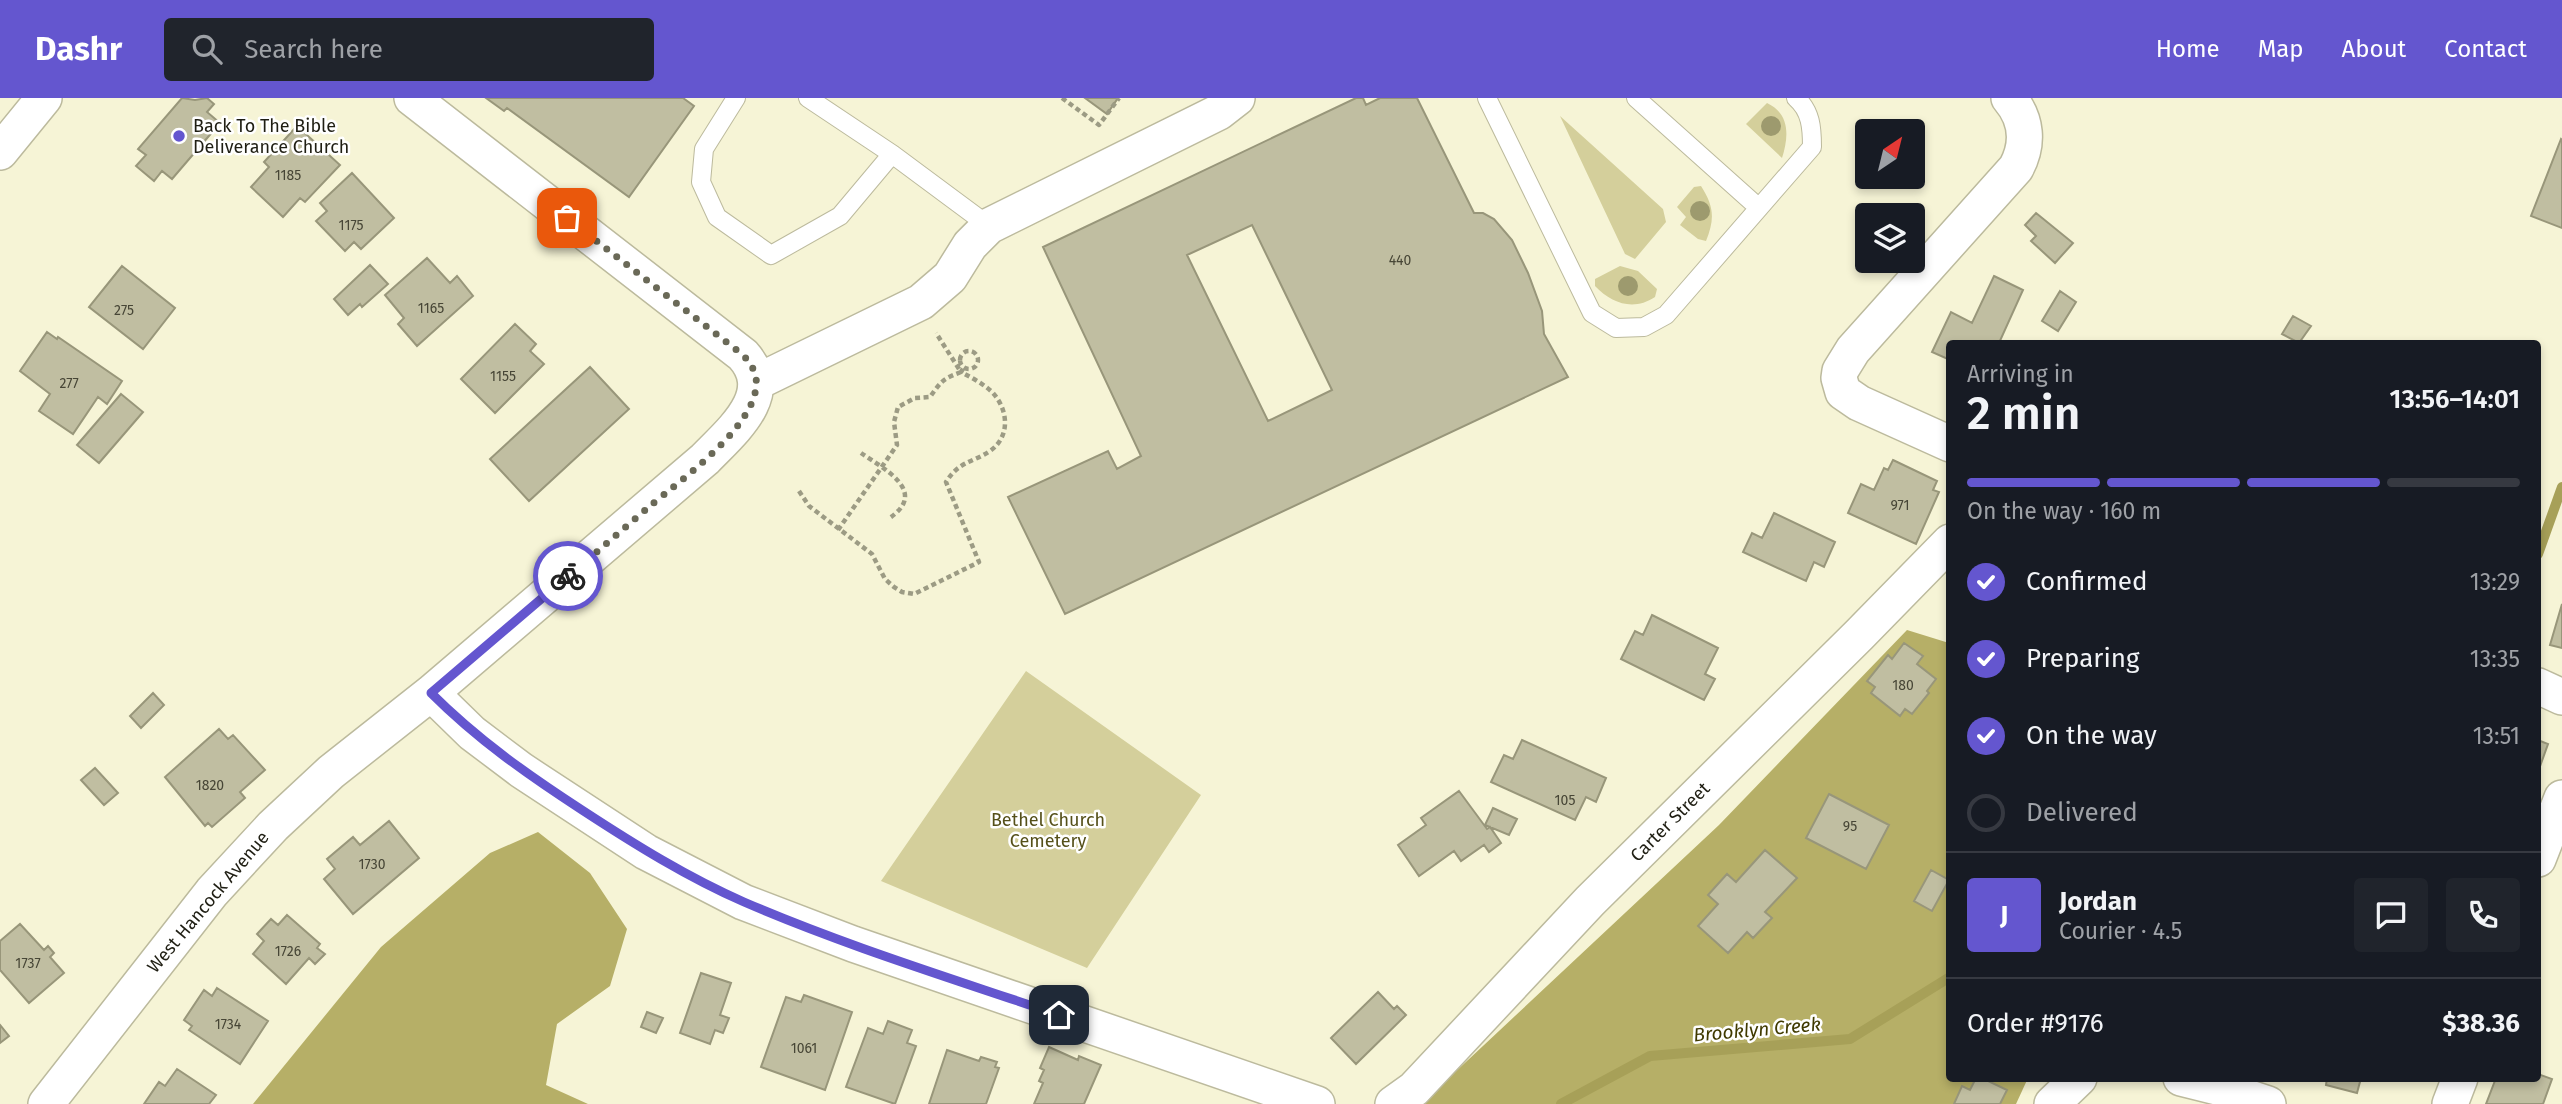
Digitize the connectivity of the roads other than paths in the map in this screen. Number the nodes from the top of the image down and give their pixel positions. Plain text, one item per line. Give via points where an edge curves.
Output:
1 (44, 98) edge
2 (412, 98) edge
3 (736, 98) edge
4 (808, 98) edge
5 (1237, 98) edge
6 (1487, 98) edge
7 (1636, 98) edge
8 (1796, 98) edge
9 (2009, 98) edge
10 (0, 152) edge
11 (892, 154) junction
12 (1759, 208) junction
13 (989, 226) junction
14 (757, 382) junction
15 (1946, 442) edge
16 (1946, 546) edge
17 (2541, 687) edge
18 (431, 693) junction
19 (2562, 697) edge
20 (2562, 798) edge
21 (2541, 851) edge
22 (2075, 1082) edge
23 (2197, 1082) edge
24 (2458, 1082) edge
25 (46, 1104) edge
26 (1317, 1104) edge
27 (1393, 1104) edge
28 (2052, 1104) edge
29 (2268, 1104) edge
30 (2450, 1104) edge

1 - 10 street
2 - 14 street via 743,355 755,369
3 - 11 lane via 704,149 701,182 717,217 771,255 840,216
4 - 11 lane
5 - 13 street via 1219,112
6 - 12 lane via 1592,313 1616,328 1644,327 1666,315
7 - 12 lane
8 - 12 lane via 1812,124 1812,147
9 - 15 street via 2025,128 2022,158 1840,370 1843,392 1859,403
11 - 13 lane
13 - 14 street via 970,245 950,277 921,302
14 - 18 street, West Hancock Avenue via 747,412 705,459
16 - 27 street, Carter Street via 1590,901 1414,1090
17 - 19 street
18 - 25 street, West Hancock Avenue via 273,825 212,892
18 - 26 street via 520,770 646,852 743,902
20 - 21 street
22 - 28 street
23 - 29 street
24 - 30 street

